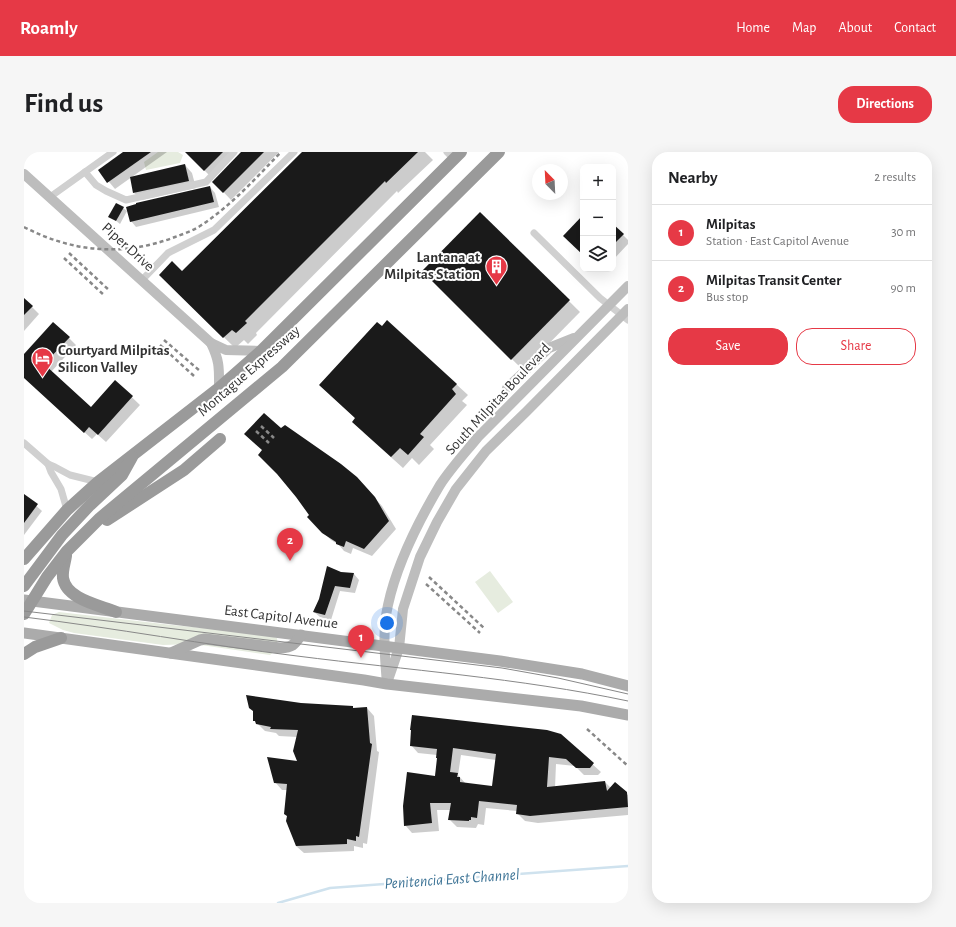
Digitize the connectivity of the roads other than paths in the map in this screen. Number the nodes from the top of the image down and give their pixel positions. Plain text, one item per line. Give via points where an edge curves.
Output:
1 (113, 152) edge
2 (234, 152) edge
3 (294, 152) edge
4 (499, 152) edge
5 (454, 154) edge
6 (85, 172) junction
7 (24, 174) edge
8 (50, 197) junction
9 (534, 233) dead end
10 (142, 280) junction
11 (628, 286) edge
12 (609, 305) junction
13 (626, 315) edge
14 (578, 336) junction
15 (212, 343) junction
16 (261, 351) junction
17 (218, 388) junction
18 (507, 388) dead end
19 (220, 440) dead end
20 (24, 443) edge
21 (135, 452) junction
22 (48, 464) junction
23 (98, 482) junction
24 (67, 510) junction
25 (84, 534) junction
26 (67, 551) junction
27 (25, 557) edge
28 (24, 586) edge
29 (28, 600) edge
30 (116, 612) junction
31 (24, 614) edge
32 (24, 633) edge
33 (301, 635) junction
34 (61, 638) junction
35 (384, 646) junction
36 (398, 648) junction
37 (170, 653) junction
38 (24, 654) edge
39 (387, 684) junction
40 (628, 686) edge
41 (628, 715) edge

1 - 6 street
2 - 6 street via 206,182 126,200 106,191
3 - 10 street via 214,230 168,253
4 - 25 highway, Montague Expressway via 282,367 137,486
5 - 16 highway, Montague Expressway
6 - 8 street
7 - 8 street, Piper Drive
8 - 10 street, Piper Drive
9 - 12 street
10 - 15 street, Piper Drive
11 - 12 street, South Milpitas Boulevard
12 - 13 street
12 - 14 street, South Milpitas Boulevard
13 - 36 street, South Milpitas Boulevard via 486,451 456,489 420,558 403,609
14 - 18 street via 549,348
14 - 35 street, South Milpitas Boulevard via 478,438 441,484 412,538 396,576 387,606
15 - 16 street, Piper Drive via 226,350
15 - 17 street, Piper Drive via 218,358
16 - 17 highway, Montague Expressway
17 - 21 highway, Montague Expressway
19 - 25 highway via 184,470
20 - 22 street
21 - 23 highway, Montague Expressway
21 - 28 highway via 122,475 62,535
22 - 23 street via 70,475
22 - 24 street via 61,489
23 - 24 highway, Montague Expressway
24 - 27 highway, Montague Expressway
25 - 26 highway, Montague Expressway
26 - 29 highway, Montague Expressway
26 - 30 highway via 63,578 70,592
29 - 30 main road, East Capitol Avenue
29 - 31 highway, Montague Expressway
30 - 33 main road, East Capitol Avenue
32 - 34 main road
33 - 35 main road, East Capitol Avenue
33 - 37 main road via 290,647 206,639
34 - 37 main road
34 - 38 highway via 35,646
35 - 36 main road, East Capitol Avenue
35 - 39 street, South Milpitas Boulevard
36 - 39 street, South Milpitas Boulevard
36 - 40 main road, East Capitol Avenue via 529,665 582,674
37 - 39 main road
39 - 41 main road via 581,706

